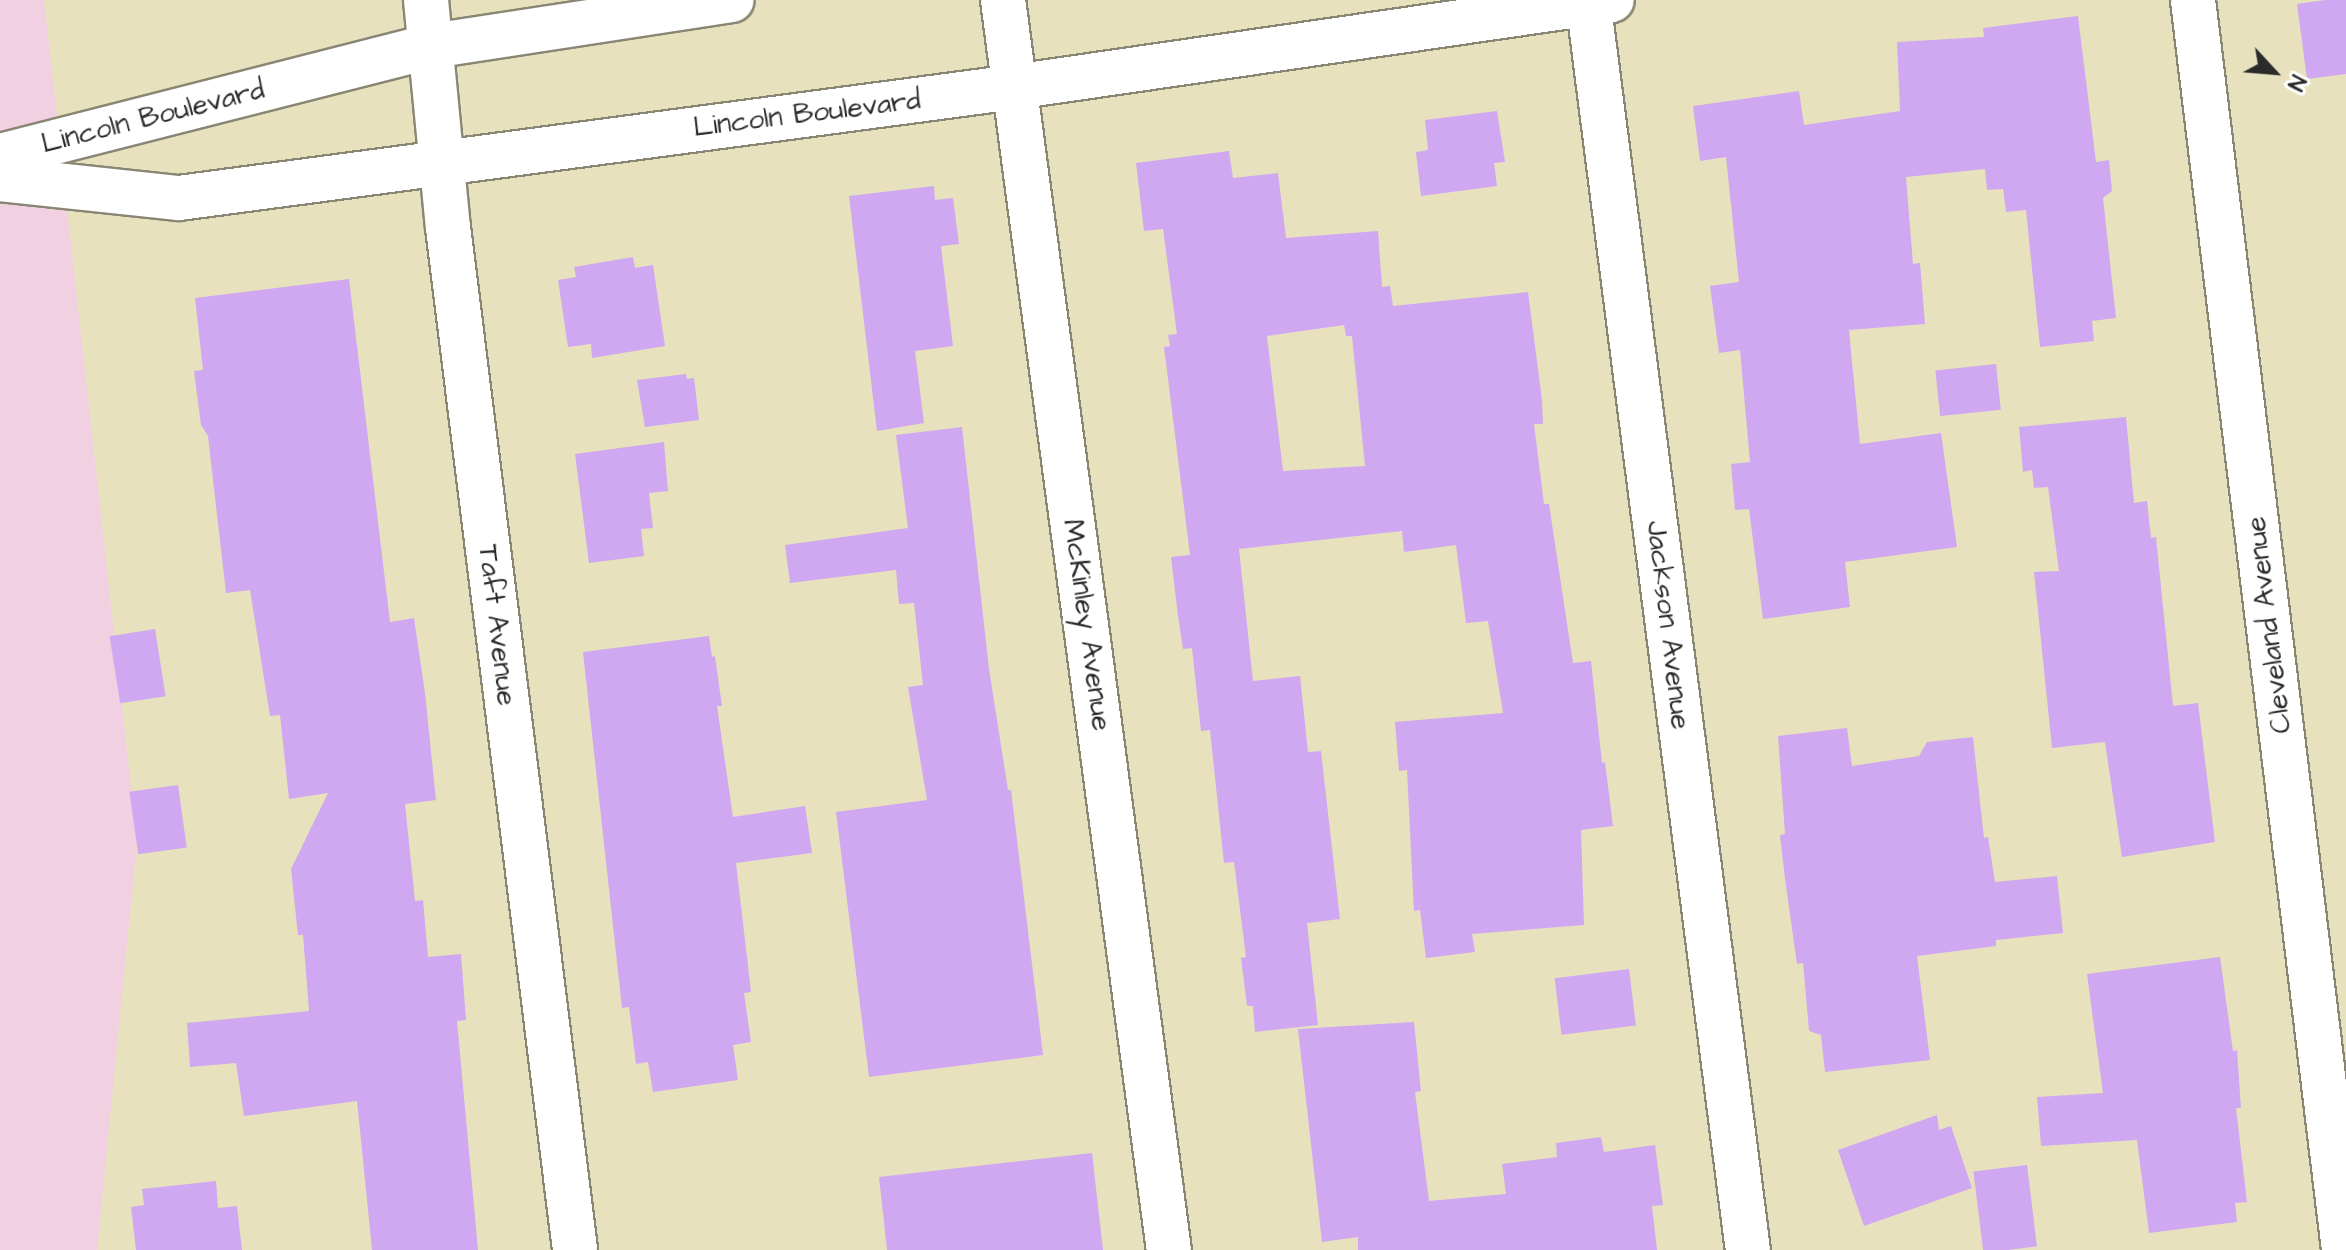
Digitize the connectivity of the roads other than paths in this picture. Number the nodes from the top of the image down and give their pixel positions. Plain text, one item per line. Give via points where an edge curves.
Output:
1 (426, 0) edge
2 (731, 0) edge
3 (1003, 0) edge
4 (2193, 0) edge
5 (1596, 2) edge
6 (432, 46) junction
7 (1014, 87) junction
8 (0, 156) edge
9 (441, 161) junction
10 (0, 179) edge
11 (575, 1250) edge
12 (1169, 1250) edge
13 (1748, 1250) edge
14 (2344, 1250) edge

1 - 6 street, Taft Avenue
2 - 6 street, Lincoln Boulevard
3 - 7 street, McKinley Avenue
4 - 14 street, Cleveland Avenue
5 - 7 street, Lincoln Boulevard
5 - 13 street, Jackson Avenue
6 - 8 street, Lincoln Boulevard
6 - 9 street, Taft Avenue
7 - 9 street, Lincoln Boulevard
7 - 12 street, McKinley Avenue
9 - 10 street, Lincoln Boulevard via 179,198
9 - 11 street, Taft Avenue

